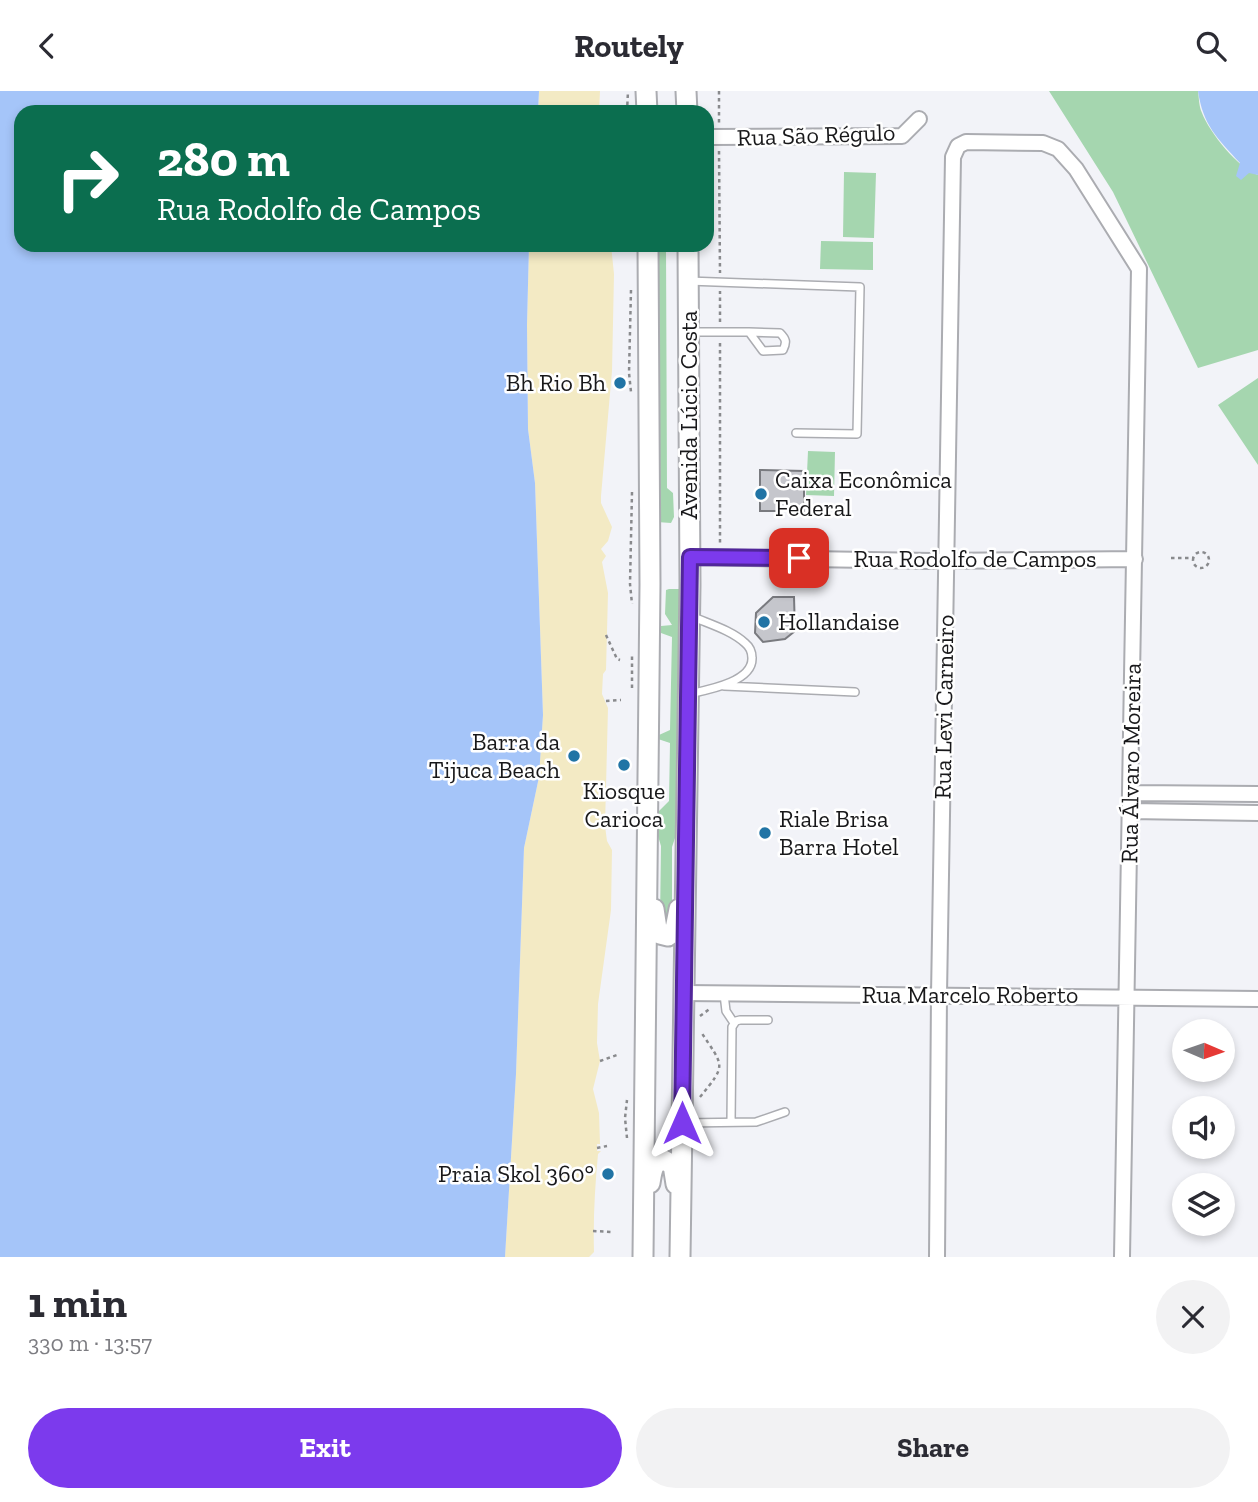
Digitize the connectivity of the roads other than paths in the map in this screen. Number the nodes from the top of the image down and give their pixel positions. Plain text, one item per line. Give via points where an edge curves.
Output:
1 (919, 119) dead end
2 (714, 137) edge
3 (648, 252) edge
4 (688, 252) edge
5 (1139, 269) joint
6 (688, 281) junction
7 (688, 332) junction
8 (749, 332) junction
9 (796, 433) dead end
10 (690, 557) junction
11 (1135, 559) junction
12 (946, 561) junction
13 (689, 615) junction
14 (724, 686) junction
15 (855, 692) dead end
16 (688, 694) junction
17 (1131, 793) junction
18 (1258, 794) edge
19 (1130, 811) junction
20 (1258, 813) edge
21 (646, 856) junction
22 (687, 869) junction
23 (724, 994) junction
24 (939, 995) junction
25 (1126, 996) junction
26 (1258, 999) edge
27 (683, 1003) junction
28 (768, 1020) dead end
29 (734, 1023) junction
30 (785, 1112) dead end
31 (731, 1122) junction
32 (682, 1123) junction
33 (644, 1217) junction
34 (681, 1219) junction
35 (643, 1257) edge
36 (680, 1257) edge
37 (937, 1257) edge
38 (1122, 1257) edge

1 - 2 street, Rua São Régulo via 902,136
3 - 21 main road, Avenida Lúcio Costa
4 - 6 main road, Avenida Lúcio Costa
5 - 11 street, Rua Álvaro Moreira
5 - 12 street, Rua Levi Carneiro via 1076,169 1058,149 1043,143 967,142 958,146 953,157
6 - 7 main road, Avenida Lúcio Costa
6 - 9 lane via 860,287 857,434
7 - 8 lane
7 - 10 main road, Avenida Lúcio Costa
8 - 8 lane via 763,351 783,350 786,344 780,333
10 - 12 street, Rua Rodolfo de Campos
10 - 13 main road, Avenida Lúcio Costa
11 - 12 street, Rua Rodolfo de Campos
11 - 17 street, Rua Álvaro Moreira
12 - 24 street, Rua Levi Carneiro
13 - 14 lane via 729,632 752,654 752,664 744,674
13 - 16 main road, Avenida Lúcio Costa
14 - 15 lane
14 - 16 lane
16 - 22 main road, Avenida Lúcio Costa
17 - 18 street
17 - 19 street, Rua Álvaro Moreira
19 - 20 street
19 - 25 street, Rua Álvaro Moreira
21 - 22 main road via 657,929 664,936 675,929
21 - 33 main road, Avenida Lúcio Costa
22 - 27 main road, Avenida Lúcio Costa
23 - 24 street, Rua Marcelo Roberto
23 - 27 street, Rua Marcelo Roberto
23 - 29 lane via 726,1011
24 - 25 street, Rua Marcelo Roberto
24 - 37 street, Rua Levi Carneiro
25 - 26 street, Rua Marcelo Roberto
25 - 38 street, Rua Álvaro Moreira
27 - 32 main road, Avenida Lúcio Costa
28 - 29 lane
29 - 31 lane
30 - 31 lane via 760,1121
31 - 32 lane
32 - 34 main road, Avenida Lúcio Costa
33 - 34 main road via 652,1170 663,1159 673,1165
33 - 35 main road, Avenida Lúcio Costa
34 - 36 main road, Avenida Lúcio Costa

